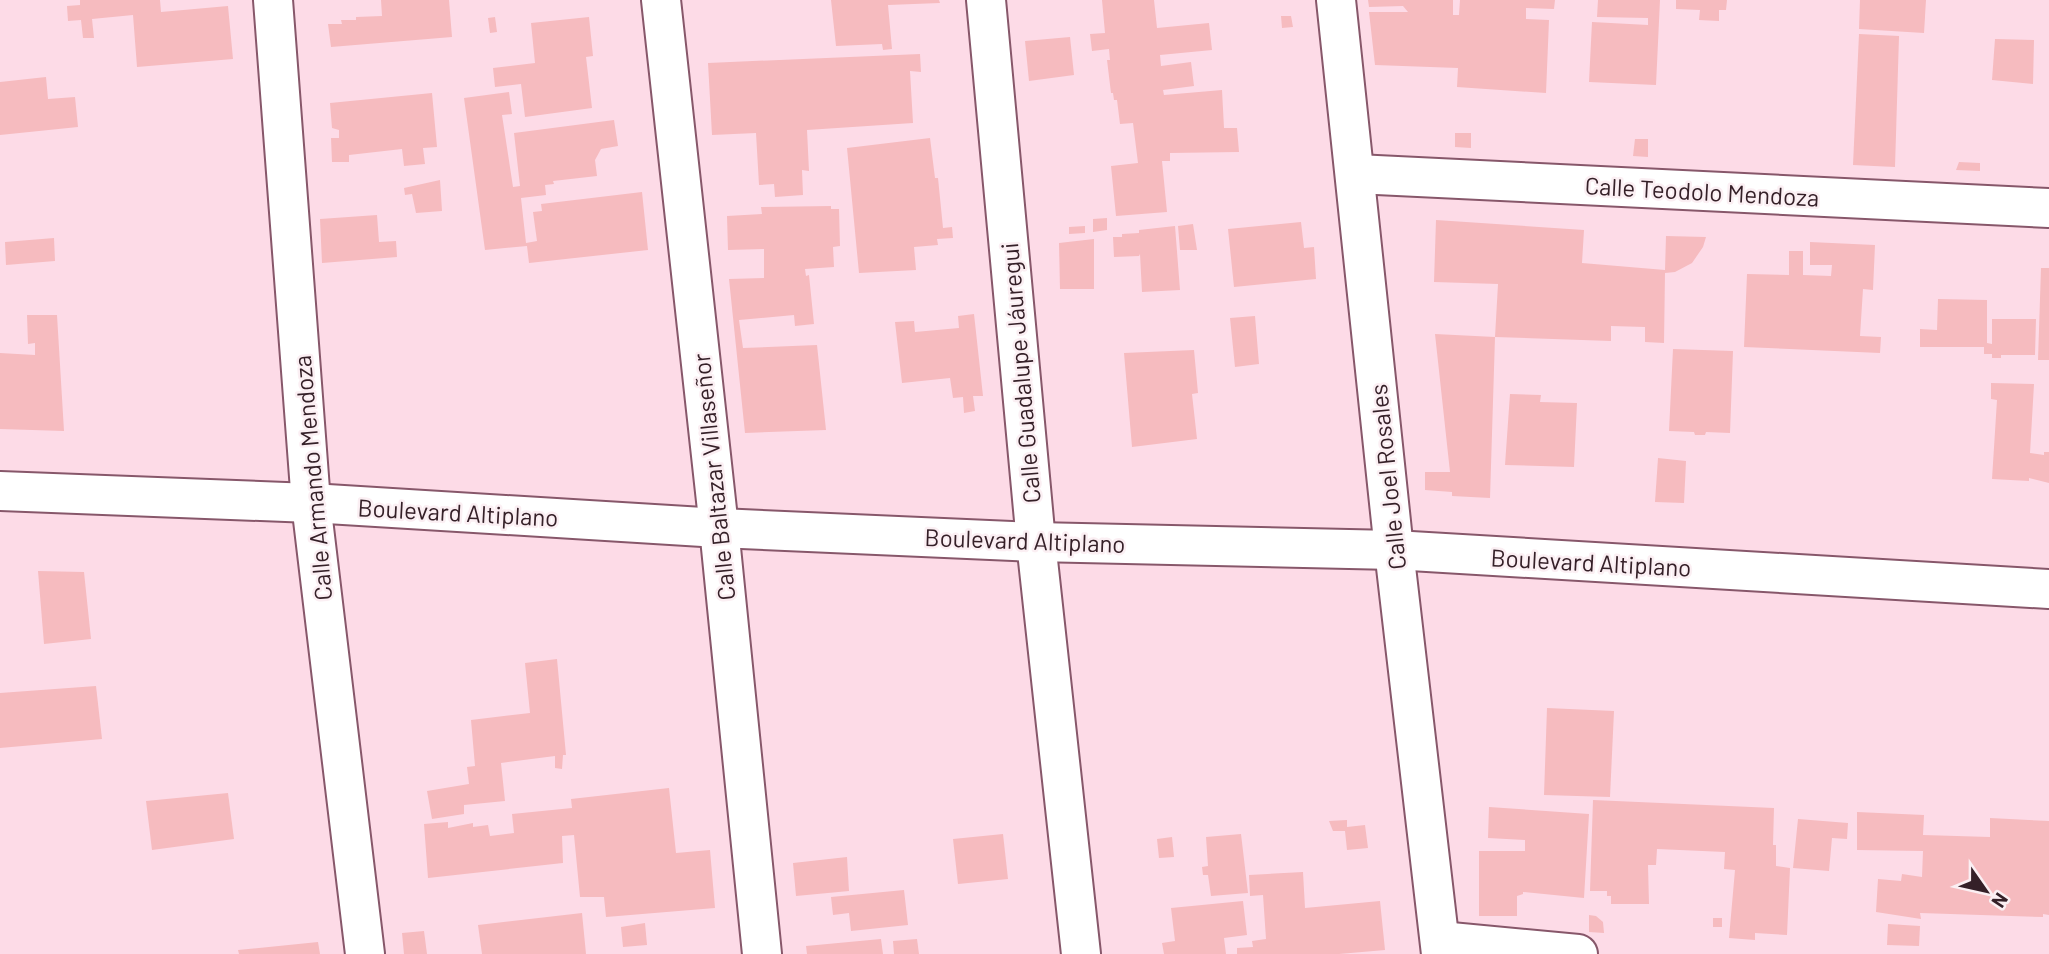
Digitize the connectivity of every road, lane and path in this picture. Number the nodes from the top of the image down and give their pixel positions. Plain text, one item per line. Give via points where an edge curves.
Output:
1 (273, 0) edge
2 (661, 0) edge
3 (986, 0) edge
4 (1336, 0) edge
5 (1356, 174) junction
6 (2049, 208) edge
7 (0, 491) edge
8 (312, 503) junction
9 (719, 528) junction
10 (1036, 542) junction
11 (1394, 550) junction
12 (2049, 589) edge
13 (1440, 947) edge
14 (365, 954) edge
15 (762, 954) edge
16 (1081, 954) edge
17 (1578, 954) edge

1 - 8 street, Calle Armando Mendoza
2 - 9 street, Calle Baltazar Villaseñor
3 - 10 street, Calle Guadalupe Jáuregui
4 - 5 street, Calle Joel Rosales
5 - 6 street, Calle Teodolo Mendoza
5 - 11 street, Calle Joel Rosales
7 - 8 street, Boulevard Altiplano
8 - 9 street, Boulevard Altiplano
8 - 14 street, Calle Armando Mendoza
9 - 10 street, Boulevard Altiplano
9 - 15 street, Calle Baltazar Villaseñor
10 - 11 street, Boulevard Altiplano
10 - 16 street, Calle Guadalupe Jáuregui
11 - 12 street, Boulevard Altiplano
11 - 13 street, Calle Joel Rosales
13 - 17 street

